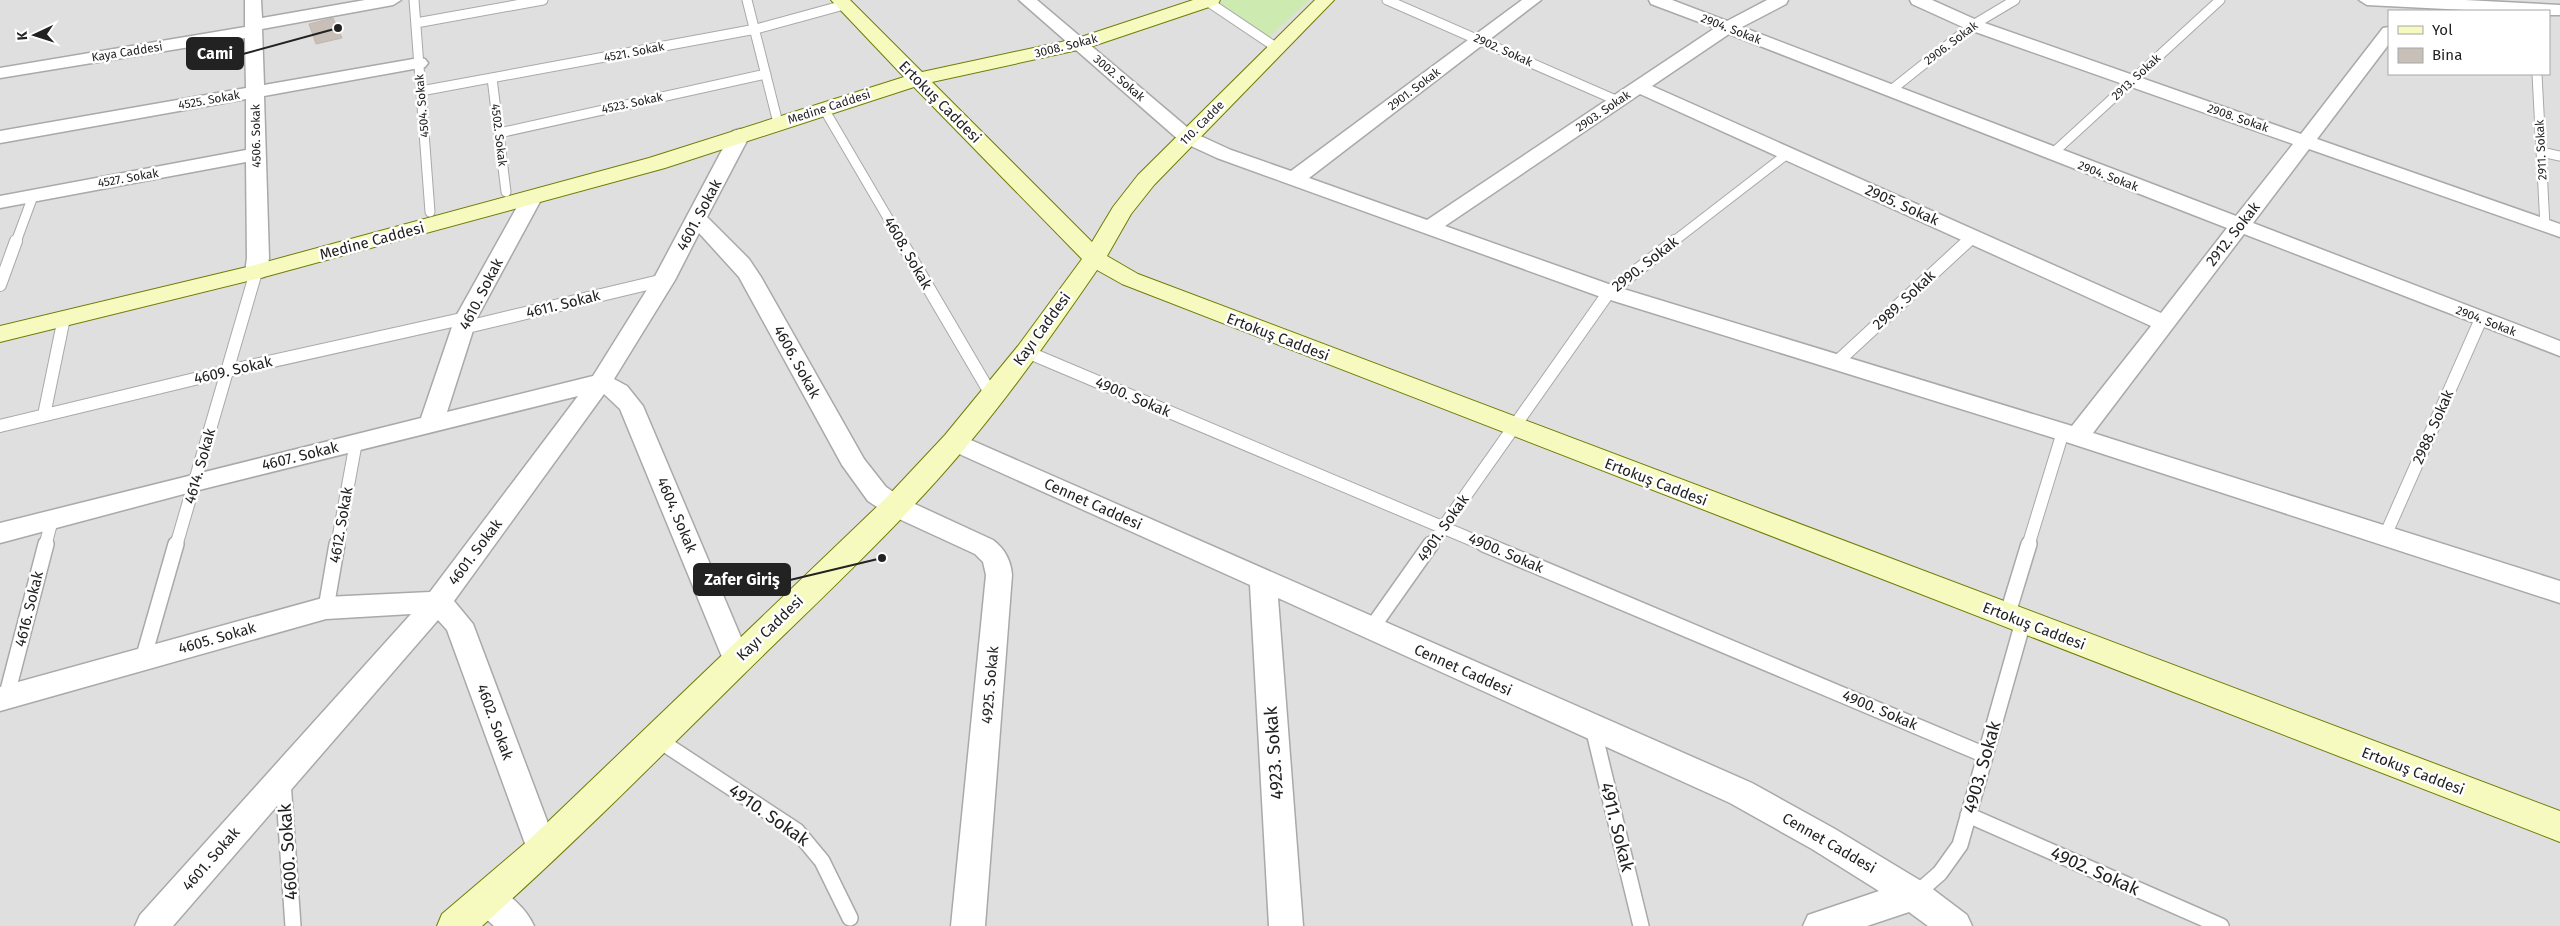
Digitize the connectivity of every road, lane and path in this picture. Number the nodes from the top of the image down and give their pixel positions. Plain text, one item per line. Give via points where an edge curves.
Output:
1 (253, 0) edge
2 (393, 0) edge
3 (414, 0) edge
4 (543, 0) edge
5 (747, 0) edge
6 (1027, 0) edge
7 (1208, 0) edge
8 (1325, 0) edge
9 (1387, 0) edge
10 (1533, 0) edge
11 (1658, 0) edge
12 (1780, 0) edge
13 (1918, 0) edge
14 (2015, 0) edge
15 (2220, 0) edge
16 (2367, 0) edge
17 (842, 2) edge
18 (2396, 4) edge
19 (2534, 10) edge
20 (2560, 10) edge
21 (416, 23) junction
22 (1973, 25) junction
23 (1728, 27) junction
24 (253, 28) junction
25 (756, 29) junction
26 (2388, 33) edge
27 (1479, 40) junction
28 (1080, 44) junction
29 (1277, 48) junction
30 (418, 63) junction
31 (0, 73) edge
32 (766, 74) junction
33 (2537, 75) edge
34 (492, 78) junction
35 (918, 79) junction
36 (2132, 81) junction
37 (1639, 87) junction
38 (1890, 90) junction
39 (255, 92) junction
40 (421, 92) junction
41 (1618, 101) junction
42 (824, 109) junction
43 (778, 123) junction
44 (499, 132) junction
45 (740, 135) junction
46 (0, 137) edge
47 (1186, 137) junction
48 (2304, 141) junction
49 (2542, 152) junction
50 (256, 154) junction
51 (1787, 154) junction
52 (2052, 154) junction
53 (2560, 156) edge
54 (1294, 179) junction
55 (506, 192) junction
56 (33, 196) junction
57 (532, 198) junction
58 (0, 202) edge
59 (430, 212) junction
60 (697, 219) junction
61 (2238, 226) junction
62 (1430, 228) junction
63 (2553, 229) edge
64 (1972, 237) junction
65 (1094, 258) junction
66 (257, 265) junction
67 (664, 280) junction
68 (0, 286) edge
69 (1609, 292) junction
70 (64, 318) junction
71 (2481, 319) junction
72 (0, 320) edge
73 (465, 323) junction
74 (2164, 323) junction
75 (0, 334) edge
76 (2560, 349) edge
77 (1027, 352) junction
78 (1837, 362) junction
79 (228, 370) junction
80 (601, 382) junction
81 (992, 396) junction
82 (44, 415) junction
83 (432, 424) junction
84 (0, 426) edge
85 (1514, 428) junction
86 (2070, 435) junction
87 (356, 442) junction
88 (955, 442) junction
89 (195, 482) junction
90 (895, 506) junction
91 (52, 520) junction
92 (1444, 527) junction
93 (0, 533) edge
94 (2385, 536) junction
95 (1263, 580) junction
96 (2560, 592) edge
97 (438, 602) junction
98 (326, 608) junction
99 (2015, 619) junction
100 (1372, 629) junction
101 (143, 659) junction
102 (738, 660) junction
103 (3, 698) edge
104 (1593, 728) junction
105 (657, 739) junction
106 (1986, 755) junction
107 (283, 778) junction
108 (1968, 815) junction
109 (2560, 827) edge
110 (542, 850) junction
111 (1914, 895) junction
112 (487, 898) junction
113 (850, 918) dead end
114 (152, 926) edge
115 (294, 926) edge
116 (455, 926) edge
117 (517, 926) edge
118 (968, 926) edge
119 (1286, 926) edge
120 (1641, 926) edge
121 (1820, 926) edge
122 (1955, 926) edge
123 (2221, 926) edge

1 - 24 street, 4506. Sokak
2 - 24 street, Kaya Caddesi
3 - 21 lane, 4504. Sokak
4 - 21 lane
5 - 25 lane
6 - 28 street, 3002. Sokak
7 - 28 street, 3008. Sokak
7 - 29 lane
8 - 29 street, 110. Cadde
9 - 27 lane, 2902. Sokak
10 - 27 street, 2901. Sokak
11 - 23 street, 2904. Sokak
12 - 23 street, 2903. Sokak
13 - 22 street, 2908. Sokak
14 - 22 lane, 2906. Sokak
15 - 36 lane, 2913. Sokak
16 - 18 street
17 - 25 lane, 4521. Sokak
17 - 35 street, Ertokuş Caddesi
18 - 19 street
19 - 20 street
21 - 30 lane, 4504. Sokak
22 - 36 street, 2908. Sokak
22 - 38 lane, 2906. Sokak
23 - 37 street, 2903. Sokak
23 - 38 street, 2904. Sokak
24 - 31 street, Kaya Caddesi
24 - 39 street, 4506. Sokak
25 - 32 lane
25 - 34 lane, 4521. Sokak
26 - 48 street, 2912. Sokak
27 - 41 lane, 2902. Sokak
27 - 54 street, 2901. Sokak
28 - 35 street, 3008. Sokak
28 - 47 street, 3002. Sokak
29 - 47 street, 110. Cadde
30 - 39 street, 4525. Sokak
30 - 40 lane, 4504. Sokak
32 - 43 lane
32 - 44 lane, 4523. Sokak
33 - 49 lane, 2911. Sokak
34 - 40 lane, 4521. Sokak
34 - 44 lane, 4502. Sokak
35 - 42 street, Medine Caddesi
35 - 65 street, Ertokuş Caddesi
36 - 48 street, 2908. Sokak
36 - 52 lane, 2913. Sokak
37 - 41 street, 2903. Sokak
37 - 51 street, 2905. Sokak
38 - 52 street, 2904. Sokak
39 - 46 street, 4525. Sokak
39 - 50 street, 4506. Sokak
40 - 59 lane, 4504. Sokak
41 - 62 street, 2903. Sokak
42 - 43 street, Medine Caddesi
42 - 81 lane, 4608. Sokak
43 - 45 street, Medine Caddesi
44 - 55 lane, 4502. Sokak
45 - 55 street, Medine Caddesi via 660,151
45 - 57 street, Medine Caddesi via 658,164
45 - 60 street, 4601. Sokak
47 - 54 street
47 - 65 street, 110. Cadde via 1121,212
48 - 61 street, 2912. Sokak
48 - 63 street, 2908. Sokak
49 - 53 lane
49 - 63 lane, 2911. Sokak
50 - 56 street, 4527. Sokak
50 - 66 street, 4506. Sokak
51 - 64 street, 2905. Sokak
51 - 69 lane, 2990. Sokak
52 - 61 street, 2904. Sokak
54 - 62 street
55 - 59 street, Medine Caddesi
56 - 58 street, 4527. Sokak
56 - 68 lane
57 - 66 street, Medine Caddesi
57 - 73 street, 4610. Sokak
59 - 66 street, Medine Caddesi
60 - 67 street, 4601. Sokak
60 - 90 street, 4606. Sokak via 750,277 855,465 877,494
61 - 71 street, 2904. Sokak
61 - 74 street, 2912. Sokak
62 - 69 street
64 - 74 street, 2905. Sokak
64 - 78 lane, 2989. Sokak
65 - 77 street, Kayı Caddesi
65 - 85 street, Ertokuş Caddesi via 1155,290
66 - 70 street, Medine Caddesi
66 - 72 street, Medine Caddesi
66 - 79 lane, 4614. Sokak
67 - 73 lane, 4611. Sokak
67 - 80 street, 4601. Sokak
69 - 78 street
69 - 85 lane, 2990. Sokak
70 - 75 street, Medine Caddesi
70 - 82 lane
71 - 76 street, 2904. Sokak
71 - 94 lane, 2988. Sokak
73 - 79 lane, 4609. Sokak
73 - 83 street, 4610. Sokak
74 - 86 street, 2912. Sokak
77 - 81 street, Kayı Caddesi
77 - 92 lane, 4900. Sokak
78 - 86 street
79 - 82 lane, 4609. Sokak
79 - 89 lane, 4614. Sokak
80 - 83 street, 4607. Sokak
80 - 97 street, 4601. Sokak
80 - 102 street, 4604. Sokak via 619,392 631,406
81 - 88 street, Kayı Caddesi
82 - 84 lane, 4609. Sokak
83 - 87 street, 4607. Sokak
85 - 92 lane, 4901. Sokak
85 - 99 street, Ertokuş Caddesi
86 - 94 street
86 - 99 lane, 2912. Sokak
87 - 89 street, 4607. Sokak
87 - 98 lane, 4612. Sokak
88 - 90 street, Kayı Caddesi
88 - 95 street, Cennet Caddesi
89 - 91 street, 4607. Sokak
89 - 101 lane, 4614. Sokak
90 - 102 street, Kayı Caddesi
90 - 118 street, 4925. Sokak via 984,548 998,563
91 - 93 street, 4607. Sokak
91 - 103 lane, 4616. Sokak
92 - 100 lane, 4901. Sokak
92 - 106 lane, 4900. Sokak
94 - 96 street
95 - 100 street, Cennet Caddesi
95 - 119 street, 4923. Sokak
97 - 98 street, 4605. Sokak
97 - 107 street, 4601. Sokak
97 - 110 street, 4602. Sokak via 459,624
98 - 101 street, 4605. Sokak
99 - 106 lane, 4903. Sokak
99 - 109 street, Ertokuş Caddesi
100 - 104 street, Cennet Caddesi
101 - 103 street, 4605. Sokak
102 - 105 street, Kayı Caddesi
104 - 111 street, Cennet Caddesi via 1740,794 1856,858
104 - 120 lane, 4911. Sokak
105 - 110 street, Kayı Caddesi
105 - 113 lane, 4910. Sokak via 803,836 825,864
106 - 108 lane, 4903. Sokak
107 - 114 street, 4601. Sokak
107 - 115 lane, 4600. Sokak
108 - 111 lane, 4903. Sokak via 1960,845 1949,864 1935,880
108 - 123 lane, 4902. Sokak
110 - 112 street, Kayı Caddesi
111 - 121 street
111 - 122 street, Cennet Caddesi
112 - 116 street, Kayı Caddesi
112 - 117 street

